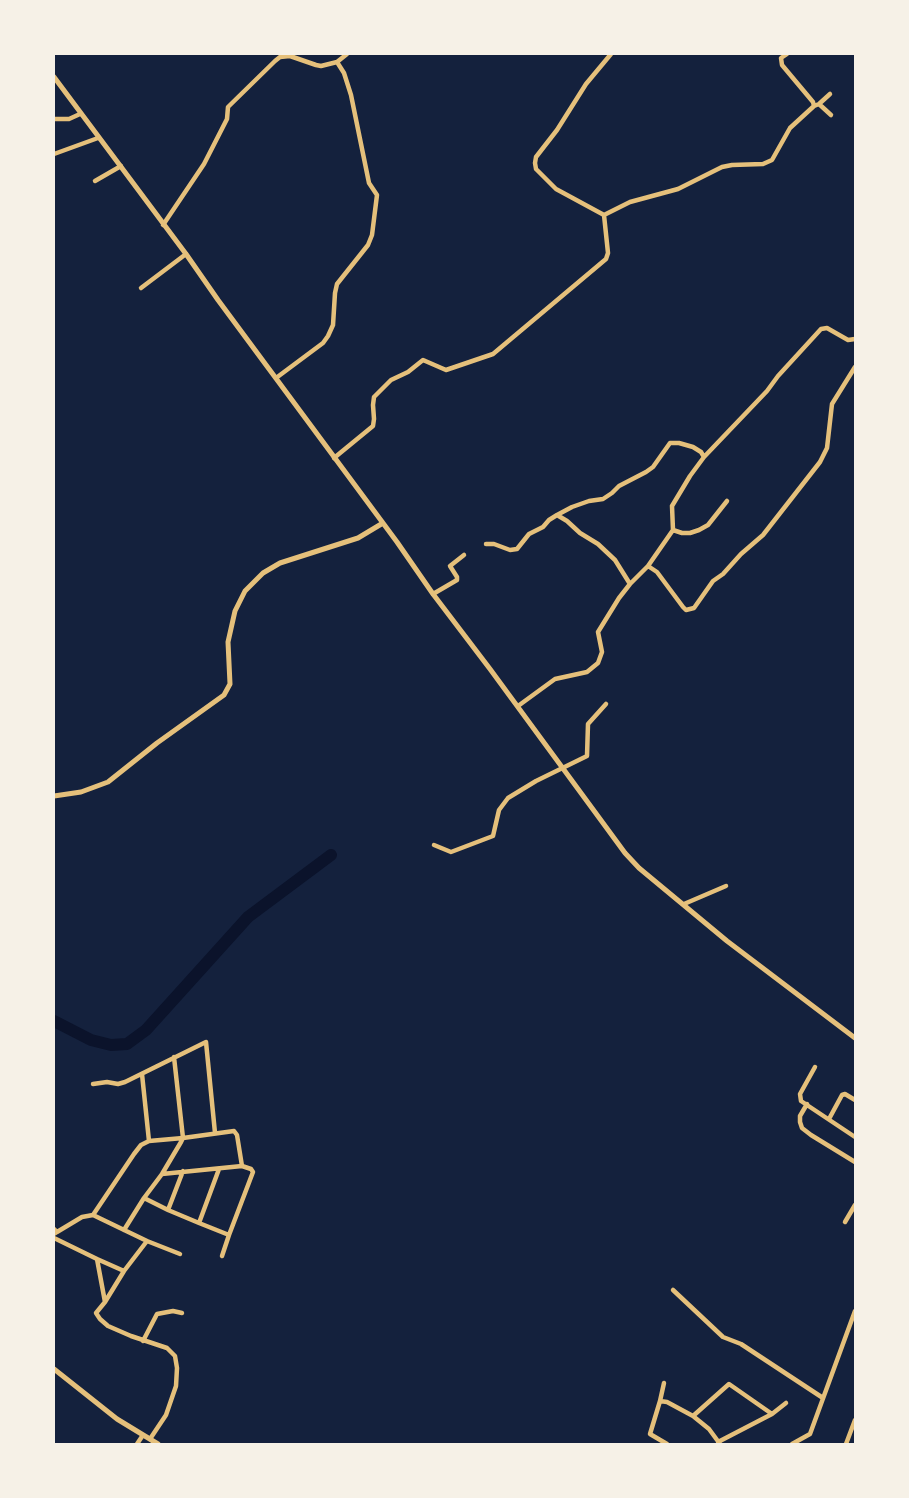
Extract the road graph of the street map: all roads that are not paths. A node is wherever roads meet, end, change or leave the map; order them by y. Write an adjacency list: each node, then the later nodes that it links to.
1 (347, 54): 4 (street)
2 (611, 54): 15 (street)
3 (787, 54): 7 (street)
4 (337, 62): 16 (street); 21 (street)
5 (54, 77): 8 (street)
6 (830, 94): 7 (street)
7 (817, 105): 9 (street); 15 (street)
8 (80, 114): 10 (street); 11 (street)
9 (831, 116)
10 (54, 119)
11 (98, 138): 12 (street); 13 (street)
12 (54, 154)
13 (121, 166): 14 (street); 16 (street)
14 (95, 181)
15 (604, 215): 23 (street)
16 (163, 225): 17 (street)
17 (186, 254): 18 (street); 21 (street)
18 (141, 288)
19 (855, 341): 22 (street)
20 (855, 366): 30 (street)
21 (276, 378): 23 (street)
22 (704, 457): 25 (street); 27 (street)
23 (334, 458): 26 (street)
24 (727, 501): 27 (street)
25 (558, 515): 28 (street); 31 (street)
26 (383, 523): 32 (street); 36 (street)
27 (673, 530): 30 (street)
28 (486, 544)
29 (464, 555): 32 (street)
30 (648, 566): 31 (street)
31 (630, 584): 34 (street)
32 (433, 594): 34 (street)
33 (606, 704): 35 (street)
34 (518, 706): 35 (street)
35 (563, 768): 37 (street); 39 (street)
36 (54, 796)
37 (434, 845)
38 (726, 886): 39 (street)
39 (684, 904): 40 (street)
40 (855, 1038)
41 (174, 1057): 43 (street); 48 (street); 50 (street)
42 (815, 1067): 46 (street)
43 (142, 1074): 44 (street); 51 (street)
44 (93, 1084)
45 (855, 1100): 47 (street)
46 (805, 1107): 47 (street); 52 (street)
47 (829, 1119): 49 (street)
48 (215, 1133): 50 (street); 53 (street)
49 (855, 1137)
50 (182, 1138): 51 (street); 56 (street)
51 (149, 1141): 60 (street)
52 (855, 1162)
53 (242, 1166): 54 (street); 65 (street)
54 (219, 1169): 55 (street); 62 (street)
55 (183, 1171): 56 (street); 59 (street)
56 (162, 1174): 57 (street)
57 (144, 1198): 59 (street); 63 (street)
58 (855, 1205): 61 (street)
59 (168, 1210): 62 (street)
60 (93, 1214): 63 (street); 64 (street)
61 (845, 1222)
62 (199, 1223): 65 (street)
63 (124, 1230): 66 (street)
64 (54, 1233): 69 (street)
65 (229, 1236): 68 (street)
66 (147, 1241): 67 (street); 70 (street)
67 (180, 1254)
68 (222, 1256)
69 (97, 1259): 70 (street); 72 (street)
70 (124, 1271): 72 (street)
71 (673, 1290): 79 (street)
72 (105, 1302): 76 (street)
73 (855, 1311): 75 (street)
74 (182, 1313): 76 (street)
75 (853, 1323): 79 (street)
76 (143, 1341): 86 (street)
77 (54, 1368): 85 (street)
78 (664, 1383): 80 (street)
79 (823, 1398): 91 (street)
80 (660, 1401): 83 (street); 90 (street)
81 (786, 1403): 82 (street)
82 (772, 1414): 83 (street); 87 (street)
83 (693, 1416): 87 (street)
84 (855, 1420): 92 (street)
85 (143, 1435): 86 (street); 88 (street)
86 (150, 1439): 89 (street)
87 (719, 1443)
88 (137, 1444)
89 (158, 1444)
90 (667, 1444)
91 (792, 1444)
92 (846, 1444)

